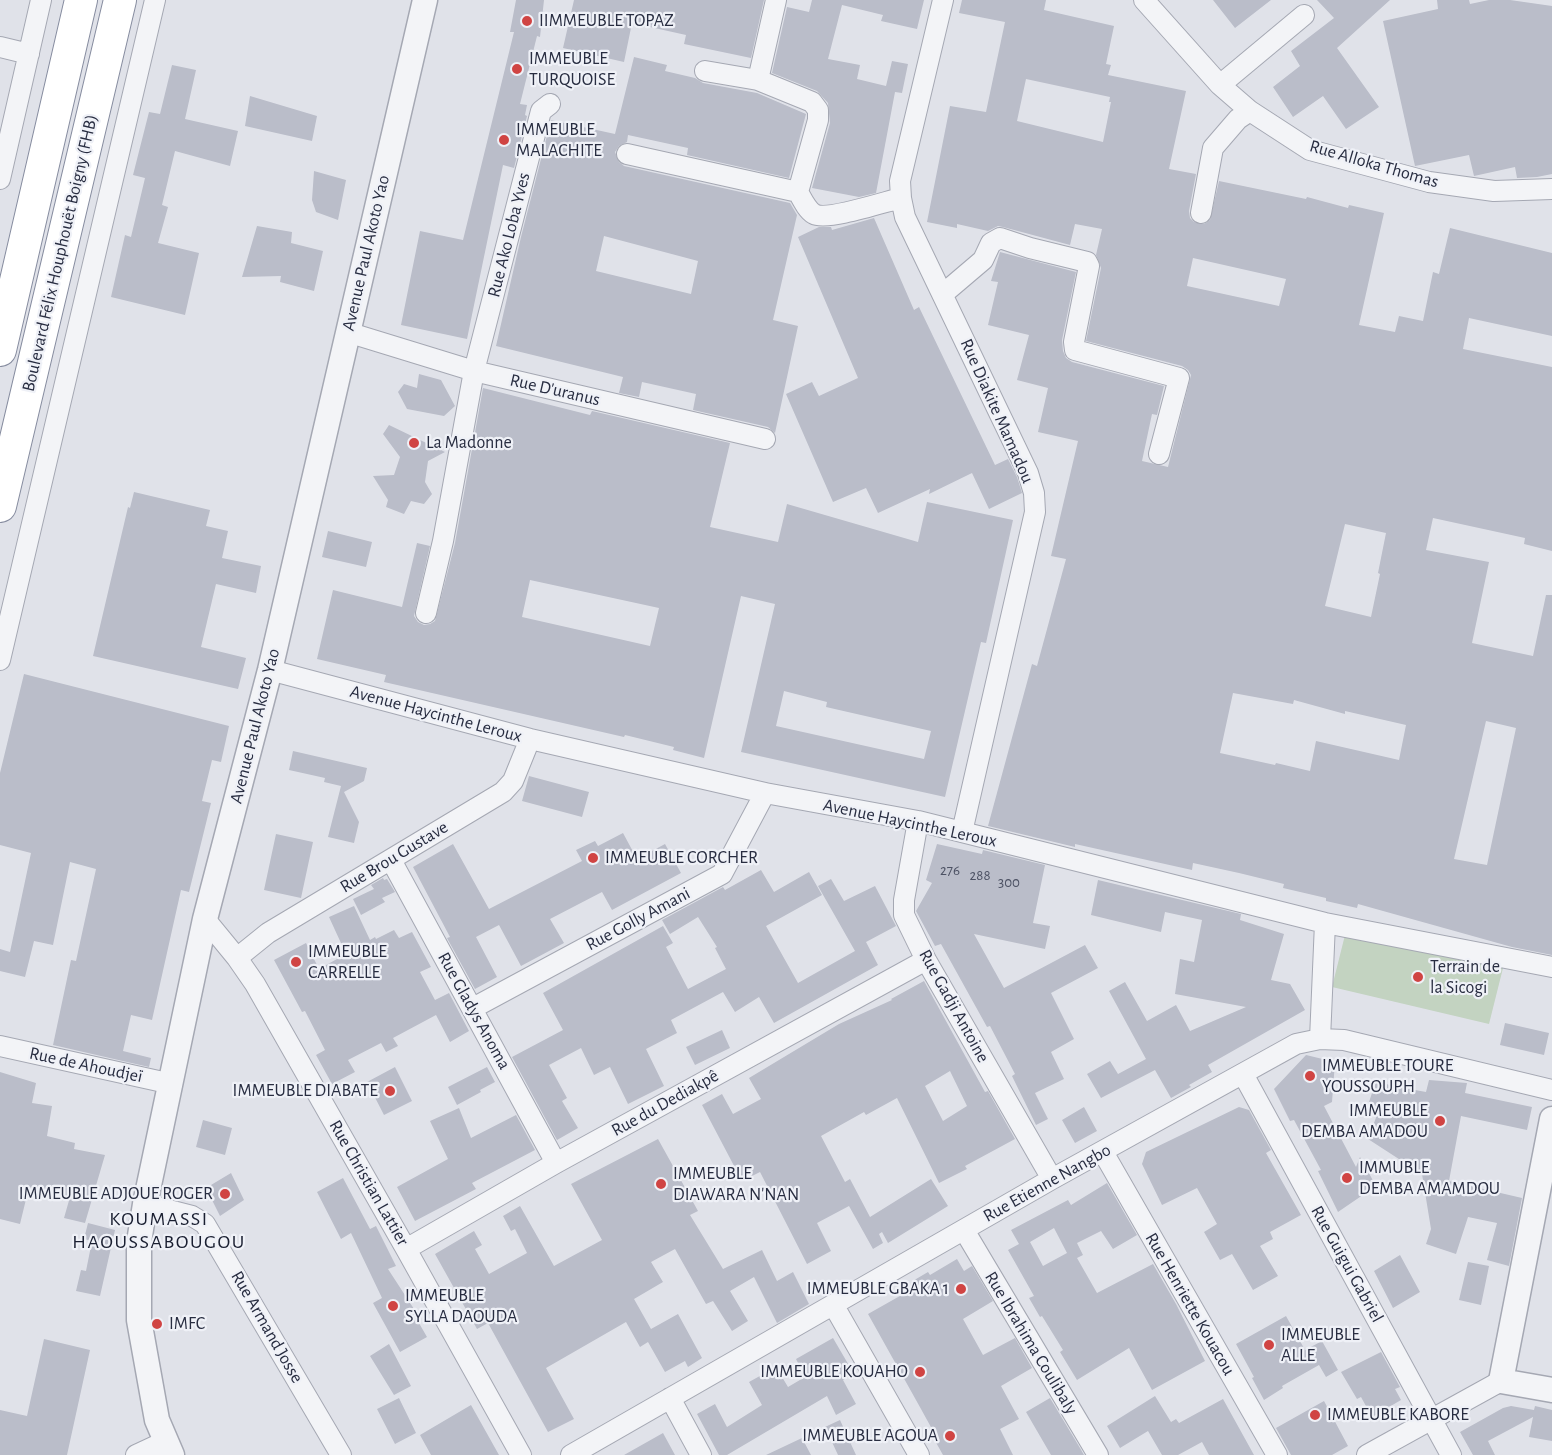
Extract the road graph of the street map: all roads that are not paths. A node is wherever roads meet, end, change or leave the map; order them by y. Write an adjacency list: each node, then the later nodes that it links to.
1 (40, 0): 11 (street)
2 (81, 0): 25 (highway, Boulevard Félix Houphouët Boigny (FHB))
3 (120, 0): 29 (highway, Boulevard Félix Houphouët Boigny (FHB))
4 (155, 0): 31 (street)
5 (425, 0): 24 (street, Avenue Paul Akoto Yao)
6 (776, 0): 13 (street)
7 (943, 0): 21 (street, Rue Diakite Mamadou)
8 (1144, 0): 14 (street, Rue Alloka Thomas)
9 (1304, 15): 14 (street)
10 (0, 47): 11 (street)
11 (28, 54): 18 (street)
12 (705, 71): 13 (street)
13 (758, 80): 20 (street)
14 (1220, 85): 16 (street, Rue Alloka Thomas)
15 (550, 104): 26 (street, Rue Ako Loba Yves)
16 (1250, 111): 19 (street, Rue Alloka Thomas); 22 (street)
17 (627, 154): 20 (street)
18 (0, 179)
19 (1552, 189)
20 (798, 192): 21 (street)
21 (900, 198): 23 (street, Rue Diakite Mamadou)
22 (1201, 213)
23 (943, 294): 28 (street); 36 (street, Rue Diakite Mamadou)
24 (347, 332): 26 (street, Rue D'uranus); 32 (street, Avenue Paul Akoto Yao)
25 (0, 350)
26 (474, 371): 27 (street, Rue D'uranus); 30 (street, Rue Ako Loba Yves)
27 (765, 439)
28 (1159, 454)
29 (0, 506)
30 (426, 613)
31 (0, 660)
32 (270, 670): 33 (street, Avenue Haycinthe Leroux); 38 (street, Avenue Paul Akoto Yao)
33 (530, 739): 34 (street, Avenue Haycinthe Leroux); 37 (street, Rue Brou Gustave)
34 (765, 794): 35 (street, Avenue Haycinthe Leroux); 43 (street, Rue Golly Amani)
35 (918, 821): 36 (street, Avenue Haycinthe Leroux); 41 (street, Rue Gadji Antoine)
36 (962, 832): 39 (street, Avenue Haycinthe Leroux)
37 (391, 860): 40 (street, Rue Brou Gustave); 43 (street, Rue Gladys Anoma)
38 (205, 920): 40 (street, Rue Christian Lattier); 47 (street, Avenue Paul Akoto Yao)
39 (1325, 923): 42 (street, Avenue Haycinthe Leroux); 44 (street)
40 (237, 958): 55 (street, Rue Christian Lattier)
41 (926, 960): 51 (street, Rue du Dediakpê); 52 (street, Rue Gadji Antoine)
42 (1552, 967)
43 (473, 1008): 51 (street, Rue Gladys Anoma)
44 (1320, 1040): 46 (street, Rue Etienne Nangbo); 48 (street, Rue Etienne Nangbo)
45 (0, 1046): 47 (street, Rue de Ahoudjeï)
46 (1243, 1074): 50 (street, Rue Etienne Nangbo); 60 (street, Rue Guigui Gabriel)
47 (172, 1084): 53 (street, Avenue Paul Akoto Yao)
48 (1552, 1090)
49 (1552, 1119): 57 (street)
50 (1103, 1152): 52 (street, Rue Etienne Nangbo); 69 (street, Rue Henriette Kouacou)
51 (556, 1163): 55 (street, Rue du Dediakpê)
52 (1052, 1179): 54 (street, Rue Etienne Nangbo)
53 (145, 1204): 61 (street, Avenue Paul Akoto Yao); 63 (street, Rue Armand Josse)
54 (964, 1230): 56 (street, Rue Etienne Nangbo); 68 (street, Rue Ibrahima Coulibaly)
55 (406, 1249): 64 (street, Rue Christian Lattier)
56 (834, 1306): 59 (street, Rue Etienne Nangbo); 67 (street)
57 (1501, 1381): 58 (street); 60 (street)
58 (1552, 1390)
59 (670, 1398): 65 (street, Rue Etienne Nangbo); 66 (street)
60 (1431, 1419): 70 (street); 71 (street, Rue Guigui Gabriel)
61 (169, 1448): 62 (street)
62 (136, 1455)
63 (341, 1455)
64 (521, 1455)
65 (571, 1455)
66 (701, 1455)
67 (919, 1455)
68 (1098, 1455)
69 (1277, 1455)
70 (1367, 1455)
71 (1451, 1455)

